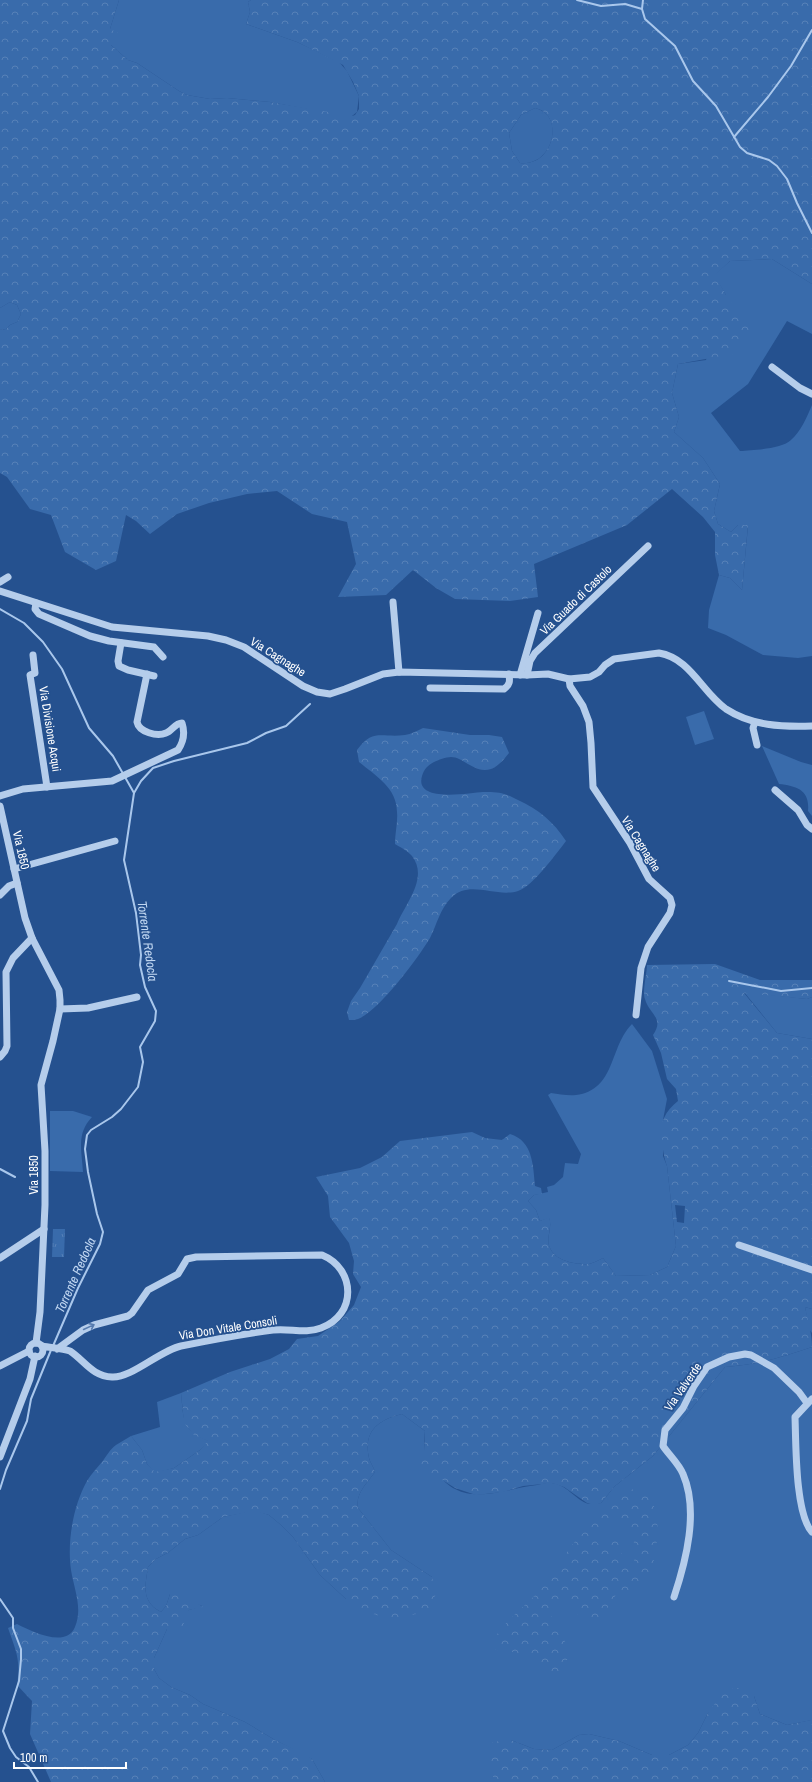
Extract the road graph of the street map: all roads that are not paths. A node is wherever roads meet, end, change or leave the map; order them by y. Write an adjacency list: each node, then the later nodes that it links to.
1 (772, 367): 2 (street)
2 (812, 394)
3 (648, 546): 15 (street, Via Guado di Castolo)
4 (8, 577): 5 (street)
5 (0, 582)
6 (0, 591): 8 (street, Via Cagnaghe)
7 (393, 602): 13 (street)
8 (36, 603): 10 (street); 13 (street, Via Cagnaghe)
9 (538, 612): 15 (street)
10 (121, 642): 12 (street); 21 (street, Via Divisione Acqui)
11 (33, 655): 21 (street, Via Divisione Acqui)
12 (163, 657)
13 (399, 672): 14 (street, Via Cagnaghe)
14 (509, 674): 15 (street, Via Cagnaghe); 17 (street)
15 (523, 675): 16 (street, Via Cagnaghe)
16 (569, 679): 18 (street, Via Cagnaghe); 33 (street, Via Cagnaghe)
17 (430, 688)
18 (755, 722): 19 (street, Via Cagnaghe); 20 (street)
19 (812, 726)
20 (757, 745)
21 (47, 787): 23 (street, Via Divisione Acqui)
22 (775, 790): 25 (street)
23 (0, 796)
24 (0, 806): 27 (street, Via 1850)
25 (812, 829)
26 (115, 840): 27 (street)
27 (14, 870): 28 (street, Via 1850)
28 (17, 883): 29 (street); 30 (street, Via 1850)
29 (0, 895)
30 (32, 938): 32 (street, Via 1850); 34 (street)
31 (137, 997): 32 (street)
32 (60, 1009): 35 (street, Via 1850)
33 (636, 1014)
34 (0, 1057)
35 (44, 1229): 37 (street); 39 (street, Via 1850)
36 (739, 1245): 38 (street)
37 (0, 1258)
38 (812, 1270)
39 (42, 1345): 40 (street, Via Don Vitale Consoli); 41 (street); 42 (street, Via 1850)
40 (57, 1349): 40 (street, Via Don Vitale Consoli, one-way to 40)
41 (29, 1351): 42 (street); 43 (street)
42 (35, 1356): 47 (street, Via 1850)
43 (0, 1366)
44 (810, 1401): 46 (street, Via Valverde); 48 (street)
45 (658, 1425): 46 (street)
46 (665, 1430): 49 (street, Via Valverde)
47 (0, 1457)
48 (812, 1532)
49 (674, 1598)

